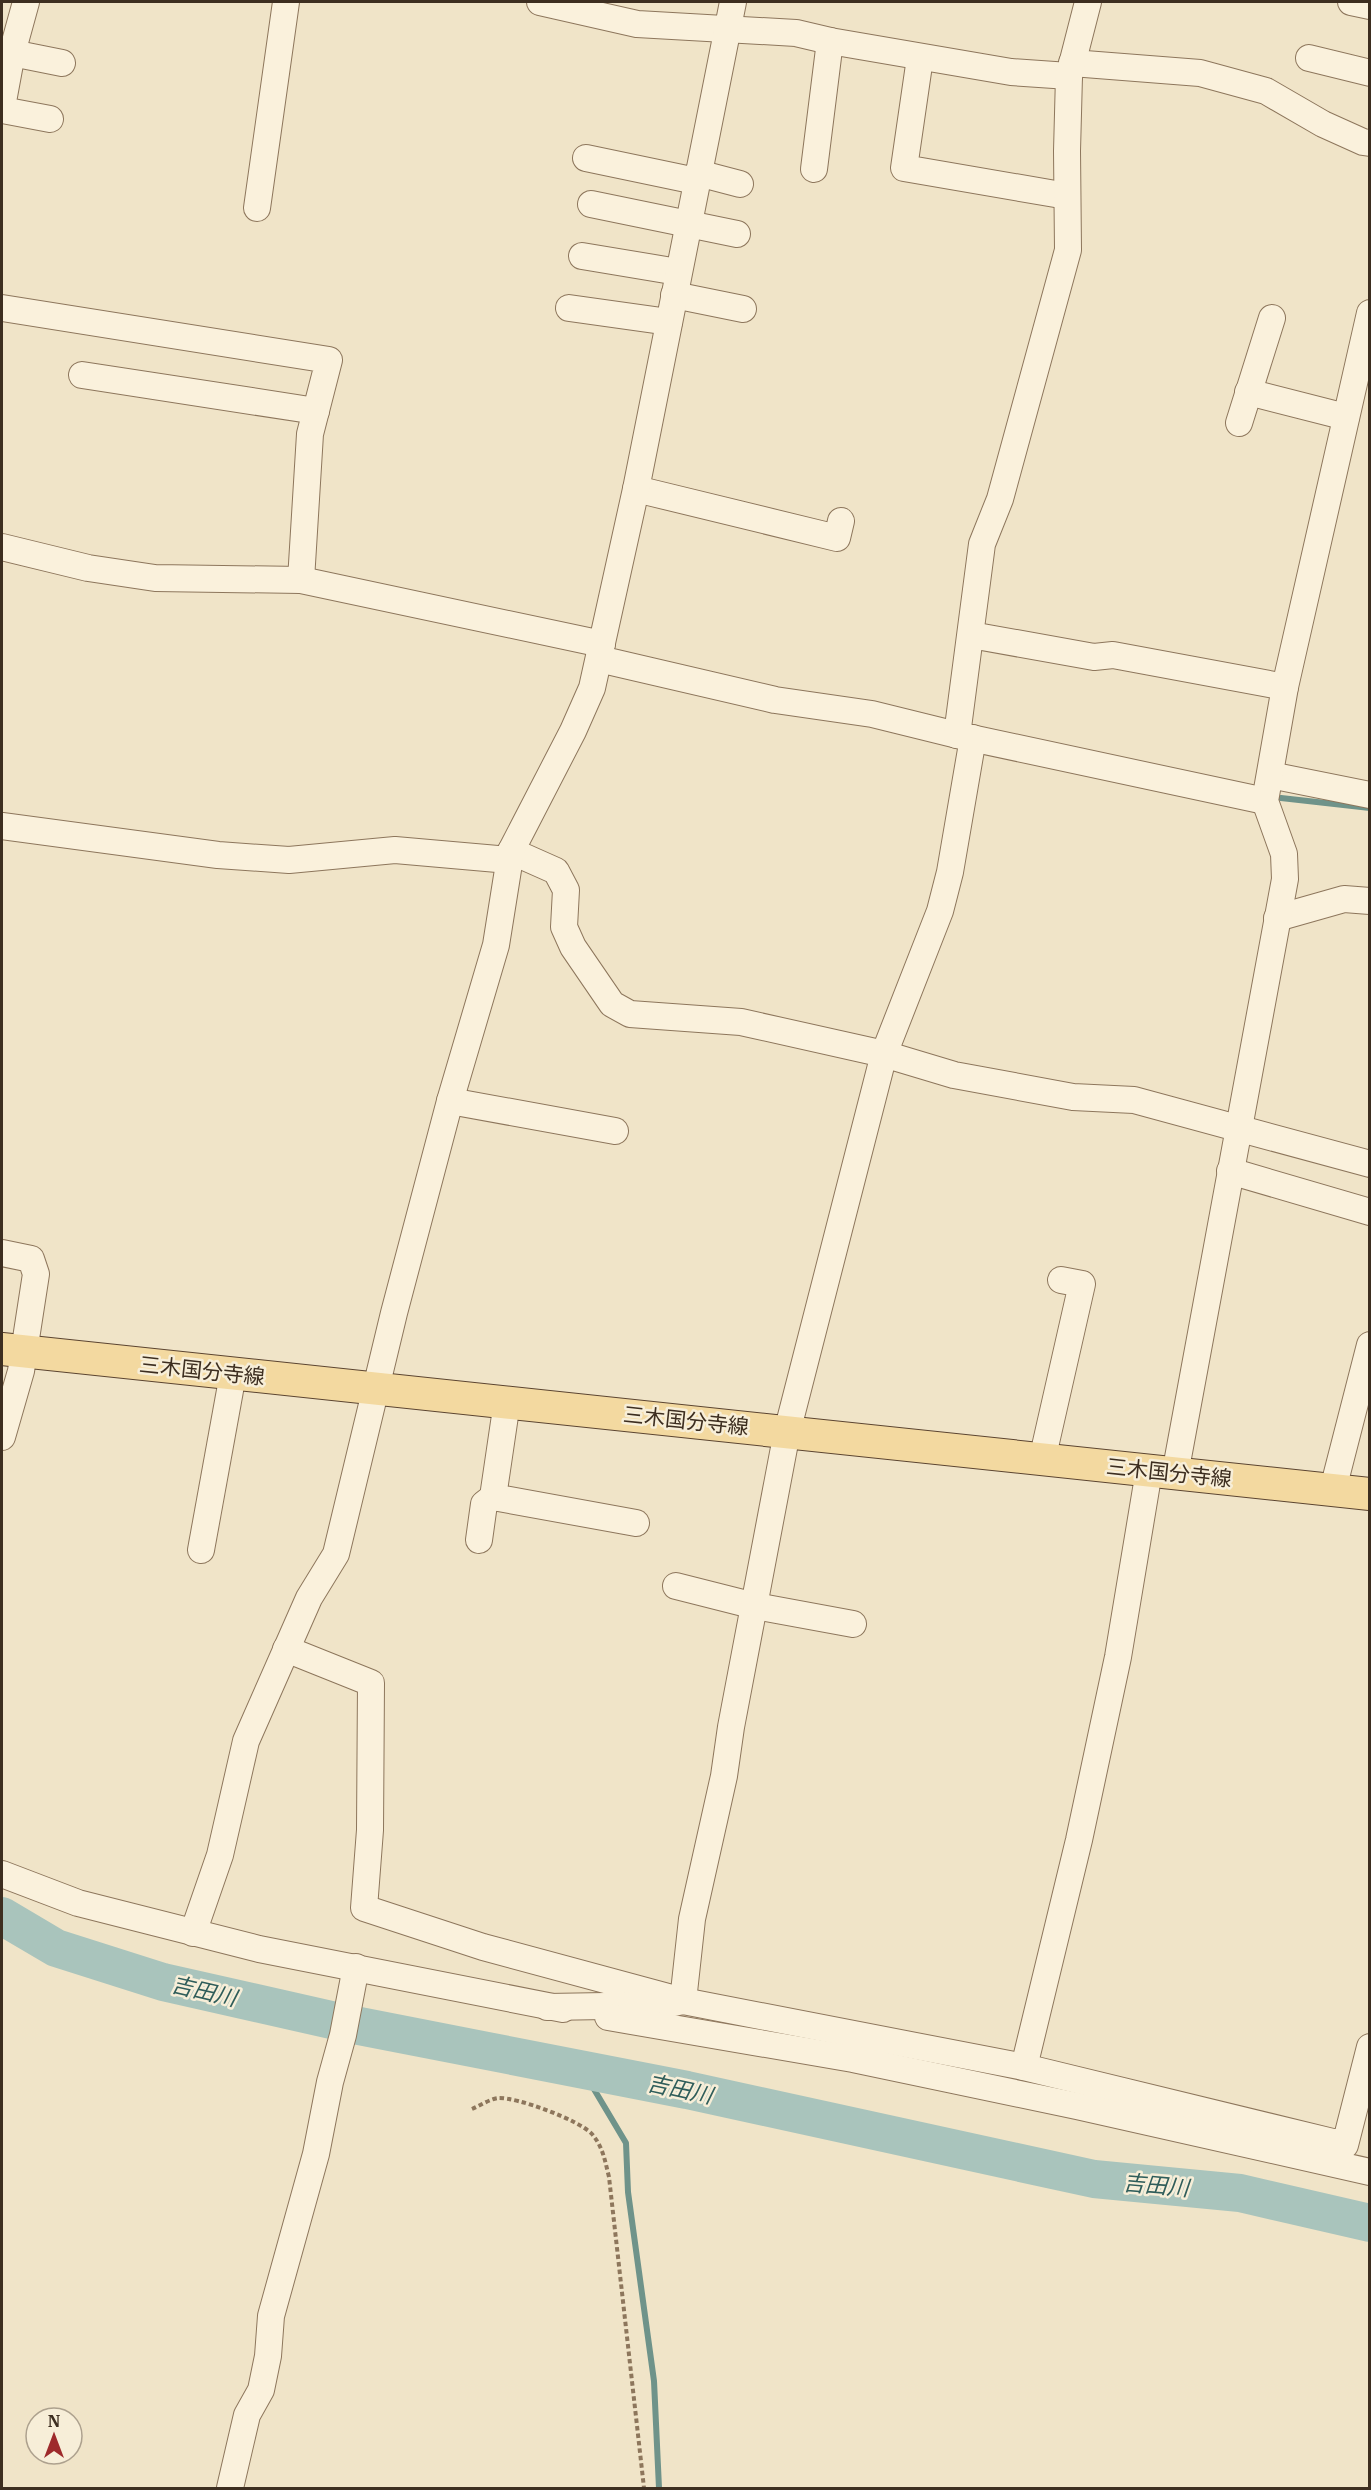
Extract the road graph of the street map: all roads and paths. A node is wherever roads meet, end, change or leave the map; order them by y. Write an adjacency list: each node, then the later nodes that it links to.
1 (26, 2): 10 (street)
2 (286, 2): 25 (street)
3 (549, 2): 8 (street)
4 (733, 2): 8 (street)
5 (1088, 2): 14 (street)
6 (1351, 2): 7 (street)
7 (1370, 6)
8 (727, 29): 9 (street); 21 (street)
9 (830, 41): 11 (street); 20 (street)
10 (12, 53): 13 (street); 16 (street)
11 (920, 58): 14 (street); 23 (street)
12 (1310, 58): 15 (street)
13 (63, 63)
14 (1070, 70): 18 (street); 23 (street)
15 (1370, 73)
16 (2, 109): 17 (street)
17 (50, 119)
18 (1370, 143)
19 (586, 158): 21 (street)
20 (814, 169)
21 (697, 177): 22 (street); 26 (street)
22 (740, 184)
23 (1067, 196): 46 (street)
24 (591, 204): 26 (street)
25 (257, 208)
26 (687, 224): 27 (street); 29 (street)
27 (737, 234)
28 (582, 256): 29 (street)
29 (676, 283): 32 (street); 35 (street)
30 (2, 308): 39 (street)
31 (569, 308): 35 (street)
32 (743, 309)
33 (1370, 313): 37 (street)
34 (1272, 318): 38 (street)
35 (669, 322): 42 (street)
36 (82, 375): 39 (street)
37 (1363, 375): 40 (street)
38 (1248, 392): 40 (street); 41 (street)
39 (316, 411): 45 (street)
40 (1346, 417): 48 (street)
41 (1239, 423)
42 (636, 489): 43 (street); 47 (street)
43 (841, 521)
44 (2, 547): 45 (street)
45 (302, 580): 47 (street)
46 (971, 635): 48 (street); 49 (street)
47 (601, 652): 49 (street); 54 (street)
48 (1286, 687): 50 (street)
49 (962, 731): 52 (street); 57 (street)
50 (1270, 775): 51 (street); 52 (street)
51 (1370, 795)
52 (1265, 801): 56 (street)
53 (2, 826): 54 (street)
54 (510, 855): 57 (street); 58 (street)
55 (1370, 901): 56 (street)
56 (1277, 918): 59 (street)
57 (884, 1054): 59 (street); 71 (street)
58 (450, 1101): 60 (street); 69 (street)
59 (1238, 1130): 61 (street); 62 (street)
60 (615, 1131)
61 (1370, 1164)
62 (1230, 1170): 63 (street); 74 (street)
63 (1370, 1212)
64 (2, 1254): 67 (street)
65 (1061, 1280): 73 (street)
66 (1370, 1346): 75 (street)
67 (13, 1350): 68 (main road, 三木国分寺線); 72 (street)
68 (234, 1374): 69 (main road, 三木国分寺線); 80 (street)
69 (376, 1390): 70 (main road, 三木国分寺線); 84 (street)
70 (507, 1402): 71 (main road, 三木国分寺線); 77 (street)
71 (787, 1432): 73 (main road, 三木国分寺線); 82 (street)
72 (2, 1437)
73 (1042, 1460): 74 (main road, 三木国分寺線)
74 (1162, 1472): 75 (main road, 三木国分寺線); 91 (street)
75 (1333, 1489): 76 (main road, 三木国分寺線)
76 (1370, 1494)
77 (493, 1497): 78 (street); 79 (street)
78 (636, 1523)
79 (479, 1540)
80 (201, 1550)
81 (676, 1586): 82 (street)
82 (754, 1606): 83 (street); 88 (street)
83 (853, 1624)
84 (286, 1649): 86 (street); 88 (street)
85 (2, 1874): 86 (street)
86 (193, 1933): 87 (street)
87 (354, 1976): 89 (street); 94 (street)
88 (682, 2001): 89 (street); 91 (street)
89 (547, 2007): 93 (street)
90 (1370, 2048): 91 (street)
91 (1024, 2067)
92 (472, 2109): 95 (path)
93 (1370, 2172)
94 (230, 2488)
95 (644, 2488)

